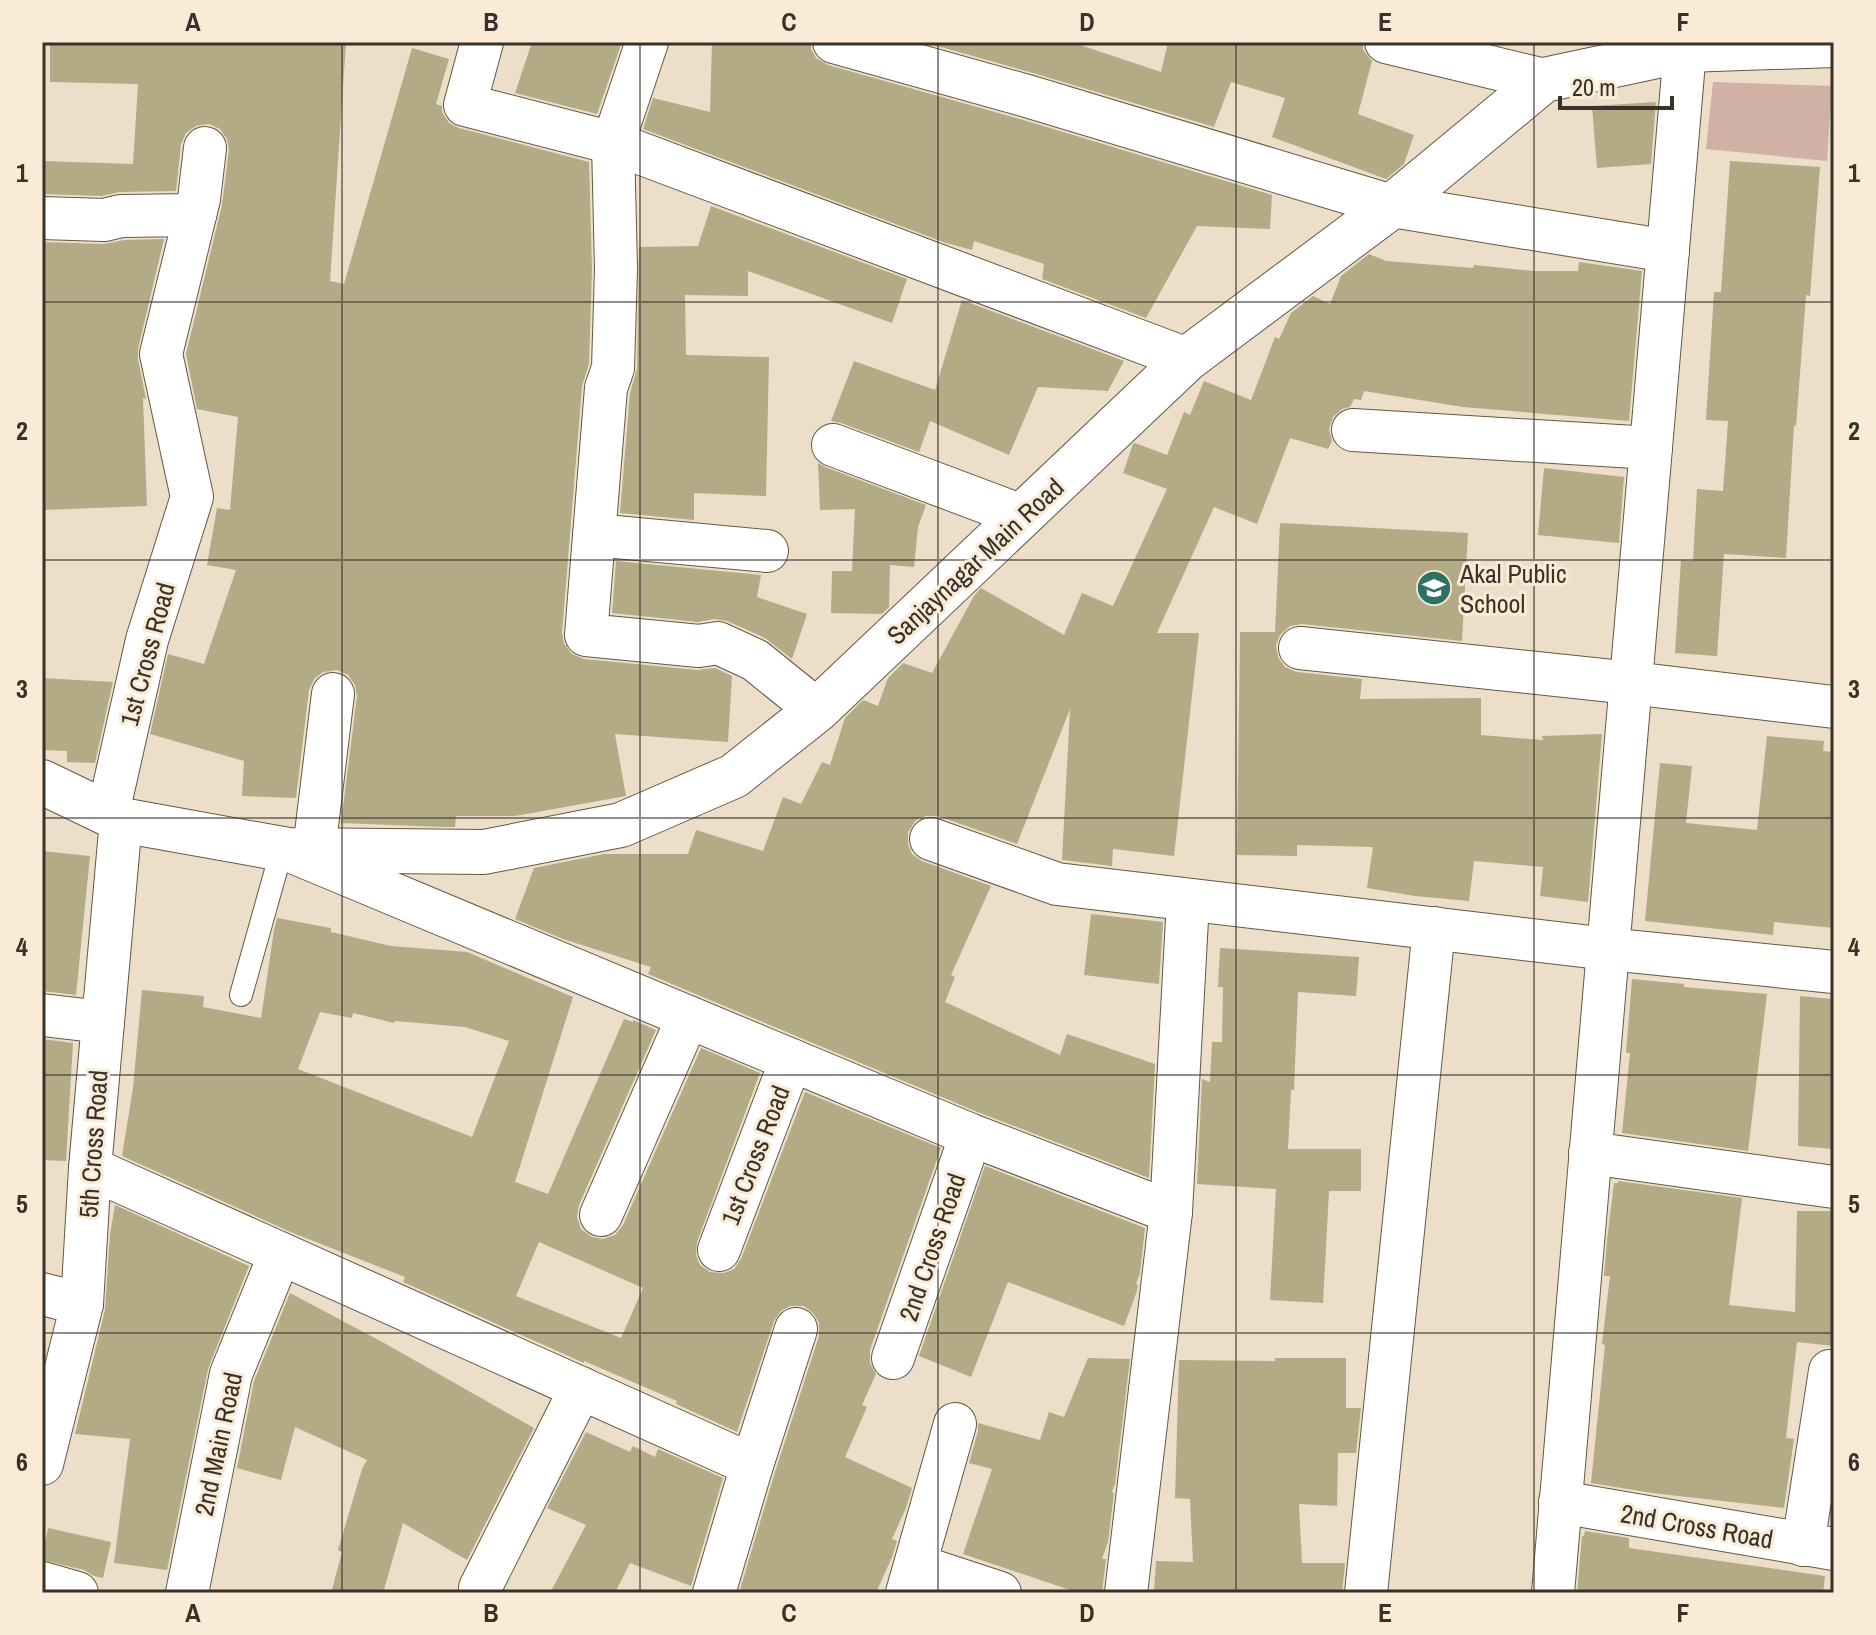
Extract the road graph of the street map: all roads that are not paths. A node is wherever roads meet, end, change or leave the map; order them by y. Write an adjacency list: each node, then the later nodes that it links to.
1 (482, 42): 9 (street)
2 (647, 42): 9 (street)
3 (834, 42): 11 (street)
4 (1386, 42): 8 (street)
5 (1775, 44): 6 (street, Sanjaynagar Main Road); 7 (street, Sanjaynagar Main Road)
6 (1834, 45)
7 (1685, 50): 8 (street, Sanjaynagar Main Road); 14 (street)
8 (1544, 80): 11 (street, Sanjaynagar Main Road)
9 (613, 143): 15 (street); 20 (street)
10 (205, 148): 12 (street)
11 (1392, 206): 14 (street); 15 (street, Sanjaynagar Main Road)
12 (195, 215): 13 (street); 28 (street, 1st Cross Road)
13 (42, 218)
14 (1668, 251): 18 (street)
15 (1187, 359): 19 (street, Sanjaynagar Main Road)
16 (1353, 430): 18 (street)
17 (833, 445): 19 (street)
18 (1651, 448): 23 (street)
19 (1022, 516): 26 (street, Sanjaynagar Main Road)
20 (594, 535): 21 (street); 26 (street)
21 (767, 551)
22 (1300, 648): 23 (street)
23 (1631, 683): 25 (street); 33 (street)
24 (333, 694): 30 (street)
25 (1834, 707)
26 (817, 710): 30 (street, Sanjaynagar Main Road)
27 (42, 782): 28 (street, Sanjaynagar Main Road)
28 (115, 817): 30 (street, Sanjaynagar Main Road); 38 (street, 5th Cross Road)
29 (931, 839): 31 (street)
30 (295, 850): 35 (lane); 37 (street)
31 (1188, 901): 32 (street); 44 (street)
32 (1434, 928): 33 (street); 67 (street)
33 (1608, 949): 34 (street); 41 (street)
34 (1834, 972)
35 (241, 995)
36 (42, 1015): 38 (street)
37 (688, 1017): 39 (street); 45 (street)
38 (103, 1022): 42 (street, 5th Cross Road)
39 (791, 1060): 40 (street); 46 (street, 1st Cross Road)
40 (971, 1135): 44 (street); 51 (street, 2nd Cross Road)
41 (1590, 1153): 43 (street); 57 (street)
42 (90, 1168): 47 (street); 49 (street, 5th Cross Road)
43 (1834, 1187)
44 (1171, 1212): 66 (street)
45 (601, 1215)
46 (719, 1250)
47 (280, 1254): 53 (street); 63 (street, 2nd Main Road)
48 (42, 1294): 49 (street)
49 (82, 1304): 55 (street, 5th Cross Road)
50 (796, 1329): 56 (street)
51 (893, 1358)
52 (1834, 1371): 58 (street)
53 (581, 1388): 56 (street); 61 (street)
54 (955, 1424): 59 (street)
55 (42, 1464)
56 (752, 1465): 64 (street)
57 (1560, 1502): 58 (street, 2nd Cross Road); 68 (street)
58 (1819, 1547)
59 (911, 1579): 65 (street)
60 (42, 1583): 62 (street)
61 (480, 1588)
62 (77, 1593)
63 (187, 1593)
64 (714, 1593)
65 (1000, 1593)
66 (1126, 1593)
67 (1366, 1593)
68 (1553, 1593)

